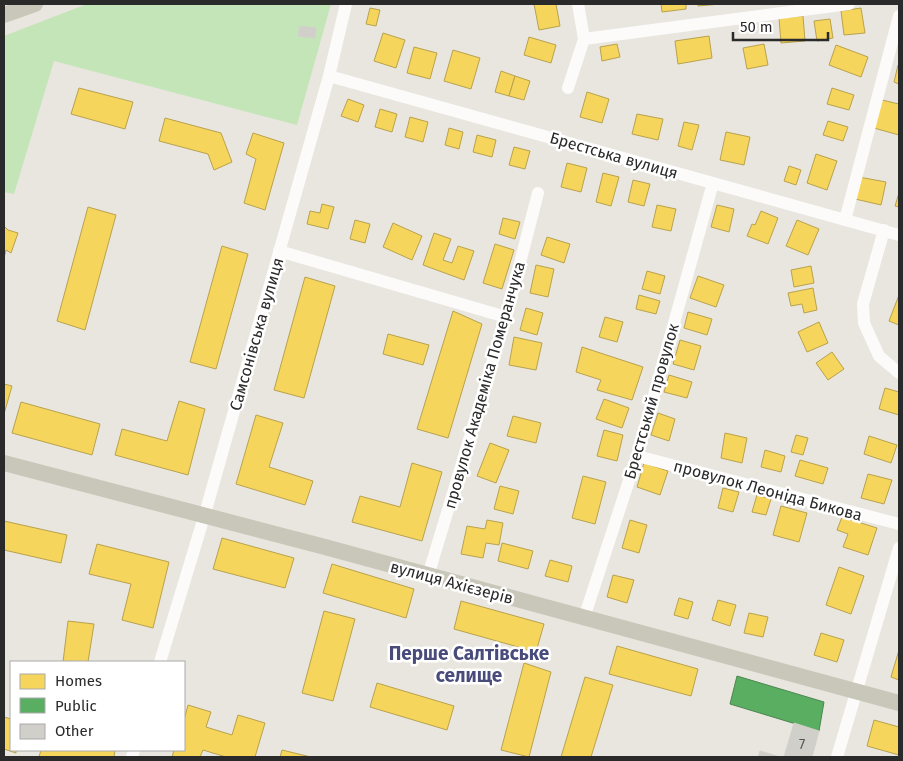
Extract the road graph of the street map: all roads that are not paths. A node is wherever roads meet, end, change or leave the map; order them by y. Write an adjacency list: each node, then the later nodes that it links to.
1 (35, 4): 5 (main road)
2 (346, 4): 8 (street, Самсонівська вулиця)
3 (578, 4): 7 (street)
4 (849, 4): 7 (street)
5 (4, 15)
6 (899, 16): 12 (street)
7 (584, 39): 9 (street)
8 (329, 76): 10 (street, Брестська вулиця); 15 (street, Самсонівська вулиця)
9 (568, 88)
10 (713, 183): 12 (street, Брестська вулиця); 18 (street, Брестський провулок)
11 (538, 193): 16 (street, провулок Академіка Померанчука)
12 (845, 220): 13 (street, Брестська вулиця)
13 (884, 230): 14 (street, Брестська вулиця); 17 (street)
14 (899, 235)
15 (279, 251): 16 (street); 20 (street, Самсонівська вулиця)
16 (506, 317): 23 (street, провулок Академіка Померанчука)
17 (899, 373)
18 (637, 456): 21 (street, провулок Леоніда Бикова); 24 (street, Брестський провулок)
19 (4, 463): 20 (main road, вулиця Ахієзерів)
20 (204, 516): 23 (main road, вулиця Ахієзерів); 25 (street, Самсонівська вулиця)
21 (899, 524)
22 (899, 548): 26 (street)
23 (428, 576): 24 (main road, вулиця Ахієзерів)
24 (584, 618): 26 (main road, вулиця Ахієзерів)
25 (160, 661)
26 (856, 691): 27 (main road, вулиця Ахієзерів); 28 (street)
27 (899, 703)
28 (837, 757)

